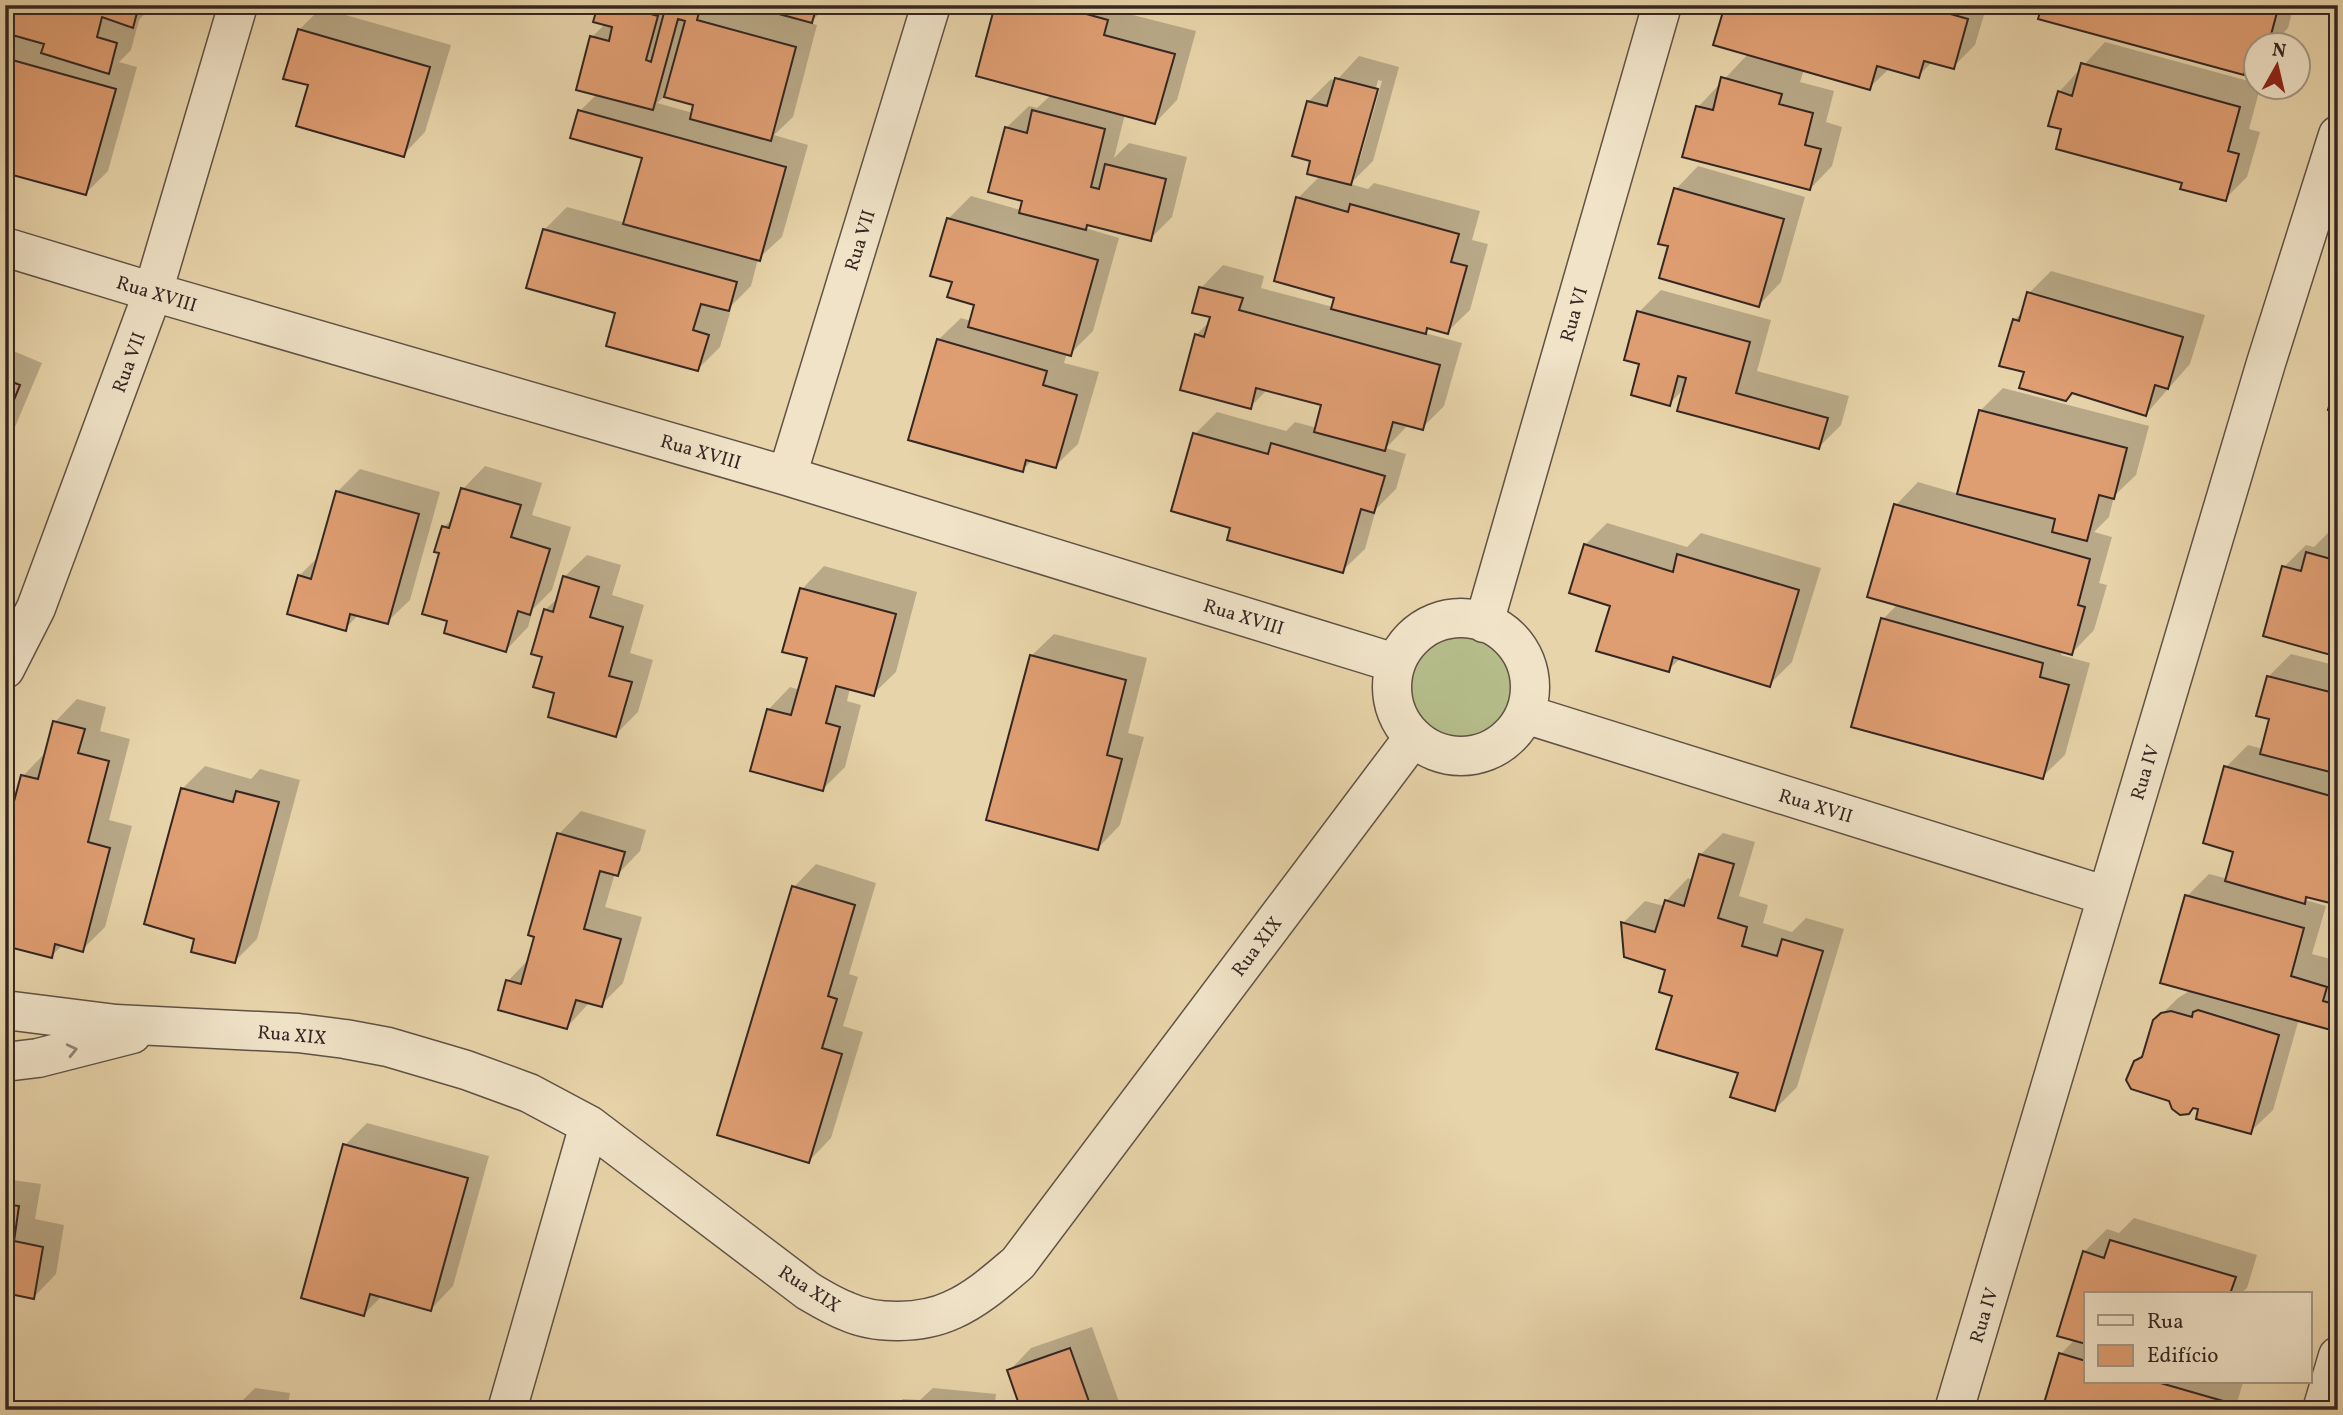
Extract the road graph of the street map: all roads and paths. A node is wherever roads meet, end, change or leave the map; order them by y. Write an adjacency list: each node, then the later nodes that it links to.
1 (238, 5): 6 (street, Rua VII)
2 (931, 5): 7 (street, Rua VII)
3 (1662, 5): 8 (street, Rua VI)
4 (2338, 135): 13 (street, Rua IV)
5 (5, 247): 6 (street, Rua XVIII)
6 (153, 292): 7 (street, Rua XVIII); 10 (street, Rua VII)
7 (787, 476): 9 (street, Rua XVIII)
8 (1484, 623): 9 (street); 11 (street)
9 (1395, 663): 12 (street)
10 (5, 669)
11 (1525, 714): 12 (street); 13 (street, Rua XVII)
12 (1413, 738): 17 (street, Rua XIX)
13 (2107, 896): 20 (street, Rua IV)
14 (5, 1010): 15 (street, Rua XIX)
15 (158, 1027): 16 (street, Rua XIX, one-way to 15); 17 (street, Rua XIX)
16 (5, 1062)
17 (589, 1125): 19 (street)
18 (2338, 1356): 21 (street)
19 (507, 1410)
20 (1955, 1410)
21 (2322, 1410)

